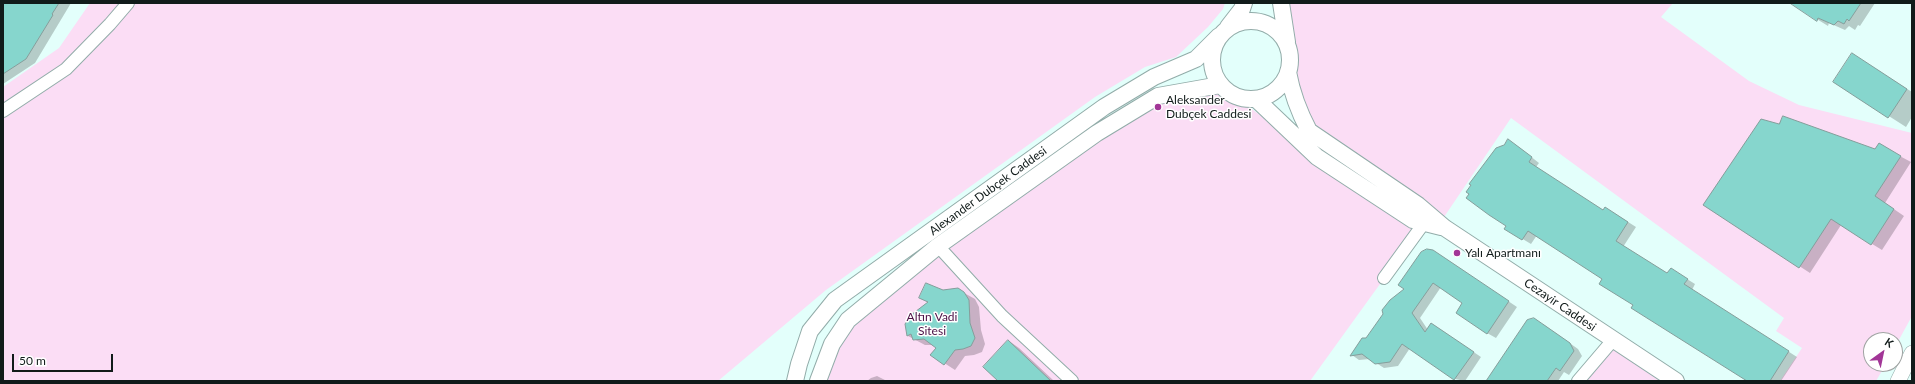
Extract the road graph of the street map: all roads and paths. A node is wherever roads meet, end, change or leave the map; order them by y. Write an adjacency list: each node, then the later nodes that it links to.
1 (128, 3): 9 (street)
2 (1244, 3): 4 (main road)
3 (1281, 3): 5 (main road)
4 (1223, 32): 5 (main road); 7 (main road); 16 (main road, Alexander Dubçek Caddesi)
5 (1287, 45): 6 (main road)
6 (1288, 72): 8 (main road); 11 (main road, Cezayir Caddesi)
7 (1220, 85): 8 (main road); 12 (main road, Alexander Dubçek Caddesi)
8 (1256, 99): 10 (main road, Cezayir Caddesi)
9 (3, 111)
10 (1418, 221): 11 (main road, Cezayir Caddesi); 13 (street)
11 (1445, 228): 14 (main road, Cezayir Caddesi)
12 (938, 246): 17 (main road, Alexander Dubçek Caddesi); 18 (street)
13 (1384, 278)
14 (1613, 340): 19 (street); 20 (main road, Cezayir Caddesi)
15 (1912, 353): 21 (street)
16 (795, 381)
17 (818, 381)
18 (1072, 381)
19 (1578, 381)
20 (1676, 381)
21 (1898, 381)

